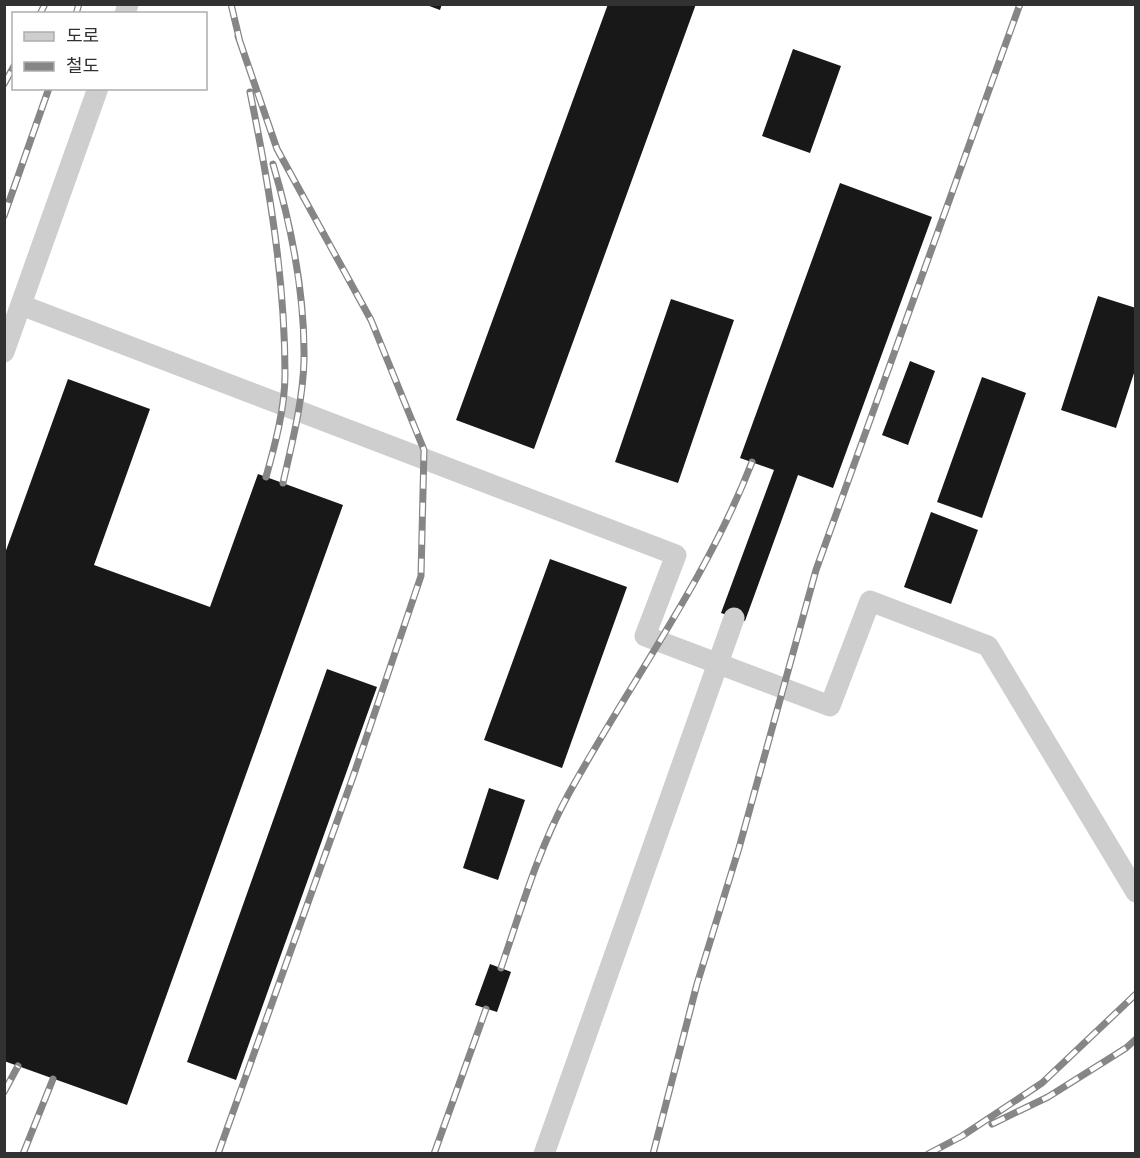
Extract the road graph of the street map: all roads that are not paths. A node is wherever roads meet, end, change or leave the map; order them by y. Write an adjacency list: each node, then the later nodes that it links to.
1 (97, 90): 2 (lane)
2 (21, 305): 3 (lane); 5 (lane)
3 (4, 352)
4 (734, 618): 5 (lane)
5 (717, 664): 6 (lane); 7 (lane)
6 (1136, 892)
7 (544, 1154)

